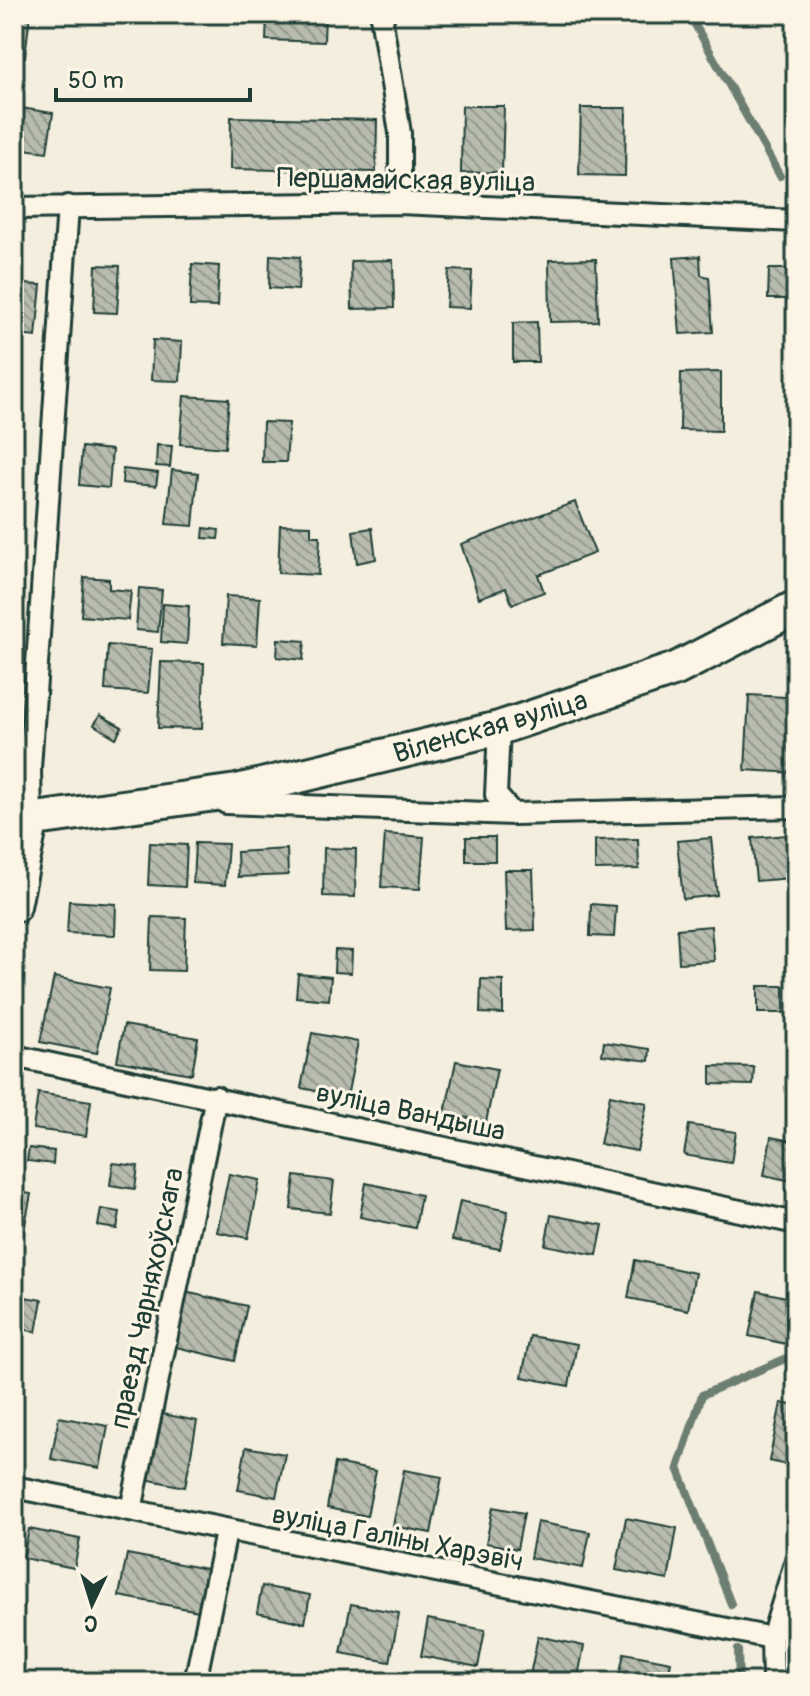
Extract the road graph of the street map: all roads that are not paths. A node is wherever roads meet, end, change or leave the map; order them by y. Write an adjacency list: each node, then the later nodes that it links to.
1 (384, 14): 2 (street)
2 (400, 203): 3 (street, Першамайская вуліца); 5 (street, Першамайская вуліца)
3 (68, 206): 4 (street, Першамайская вуліца); 11 (street)
4 (14, 208)
5 (796, 221)
6 (796, 607): 7 (main road, Віленская вуліца)
7 (499, 728): 8 (main road, Віленская вуліца); 10 (street)
8 (170, 802): 10 (street, Віленская вуліца); 11 (main road, Віленская вуліца)
9 (796, 807): 10 (street, Віленская вуліца)
10 (513, 814)
11 (22, 822): 12 (main road)
12 (14, 906)
13 (14, 1056): 14 (street, вуліца Вандыша)
14 (216, 1097): 15 (street, вуліца Вандыша); 17 (street, праезд Чарняхоўскага)
15 (796, 1223)
16 (14, 1487): 17 (street, вуліца Галіны Харэвіч)
17 (131, 1510): 18 (street, вуліца Галіны Харэвіч)
18 (226, 1532): 20 (street, вуліца Галіны Харэвіч); 21 (street)
19 (796, 1560): 20 (street)
20 (772, 1638): 22 (street)
21 (195, 1682)
22 (773, 1682)

